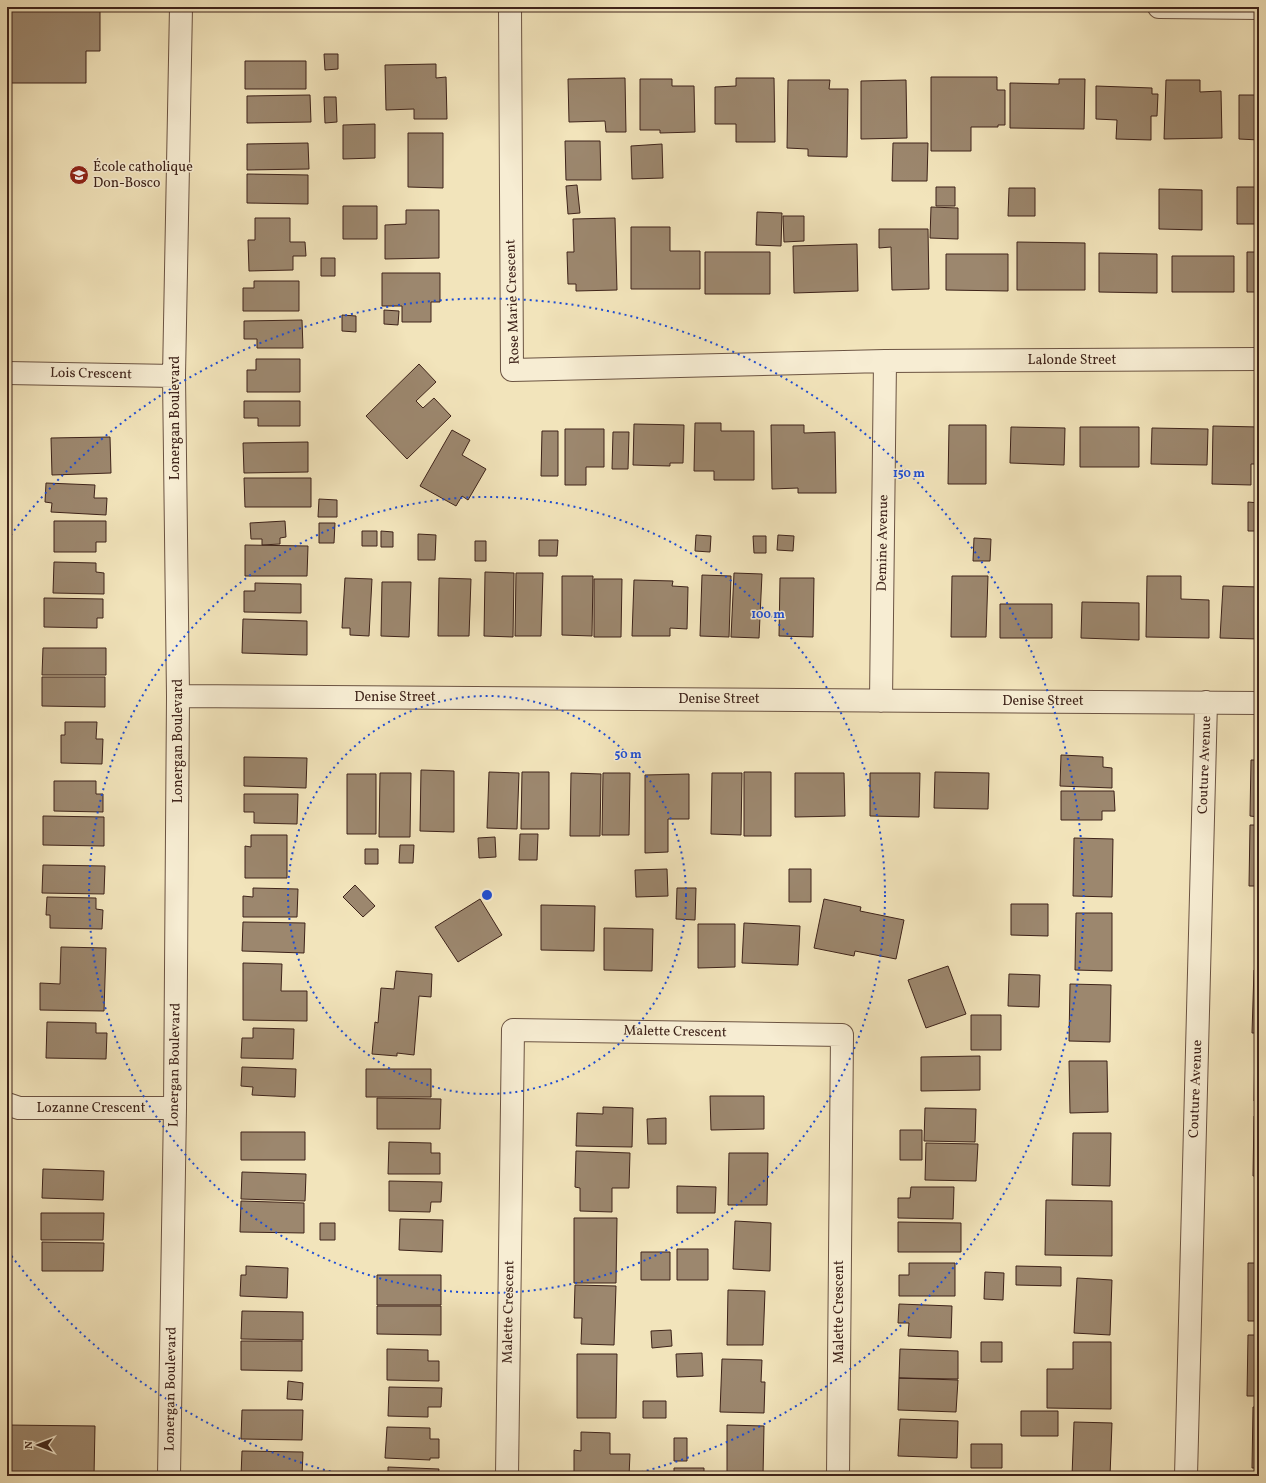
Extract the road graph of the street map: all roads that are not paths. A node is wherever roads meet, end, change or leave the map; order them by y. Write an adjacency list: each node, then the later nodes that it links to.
1 (181, 7): 8 (street, Lonergan Boulevard)
2 (510, 7): 6 (street, Rose Marie Crescent)
3 (1159, 7): 4 (street)
4 (1259, 8)
5 (1259, 358): 6 (street, Lalonde Street)
6 (885, 361): 10 (street, Demine Avenue)
7 (7, 373): 8 (street, Lois Crescent)
8 (174, 376): 9 (street, Lonergan Boulevard)
9 (178, 696): 10 (street, Denise Street); 14 (street, Lonergan Boulevard)
10 (882, 700): 11 (street, Denise Street)
11 (1206, 702): 12 (street, Denise Street); 18 (street, Couture Avenue)
12 (1259, 703)
13 (7, 1104): 14 (street, Lozanne Crescent)
14 (175, 1108): 15 (street, Lonergan Boulevard)
15 (169, 1476)
16 (507, 1476): 17 (street, Malette Crescent)
17 (838, 1476)
18 (1186, 1476)

